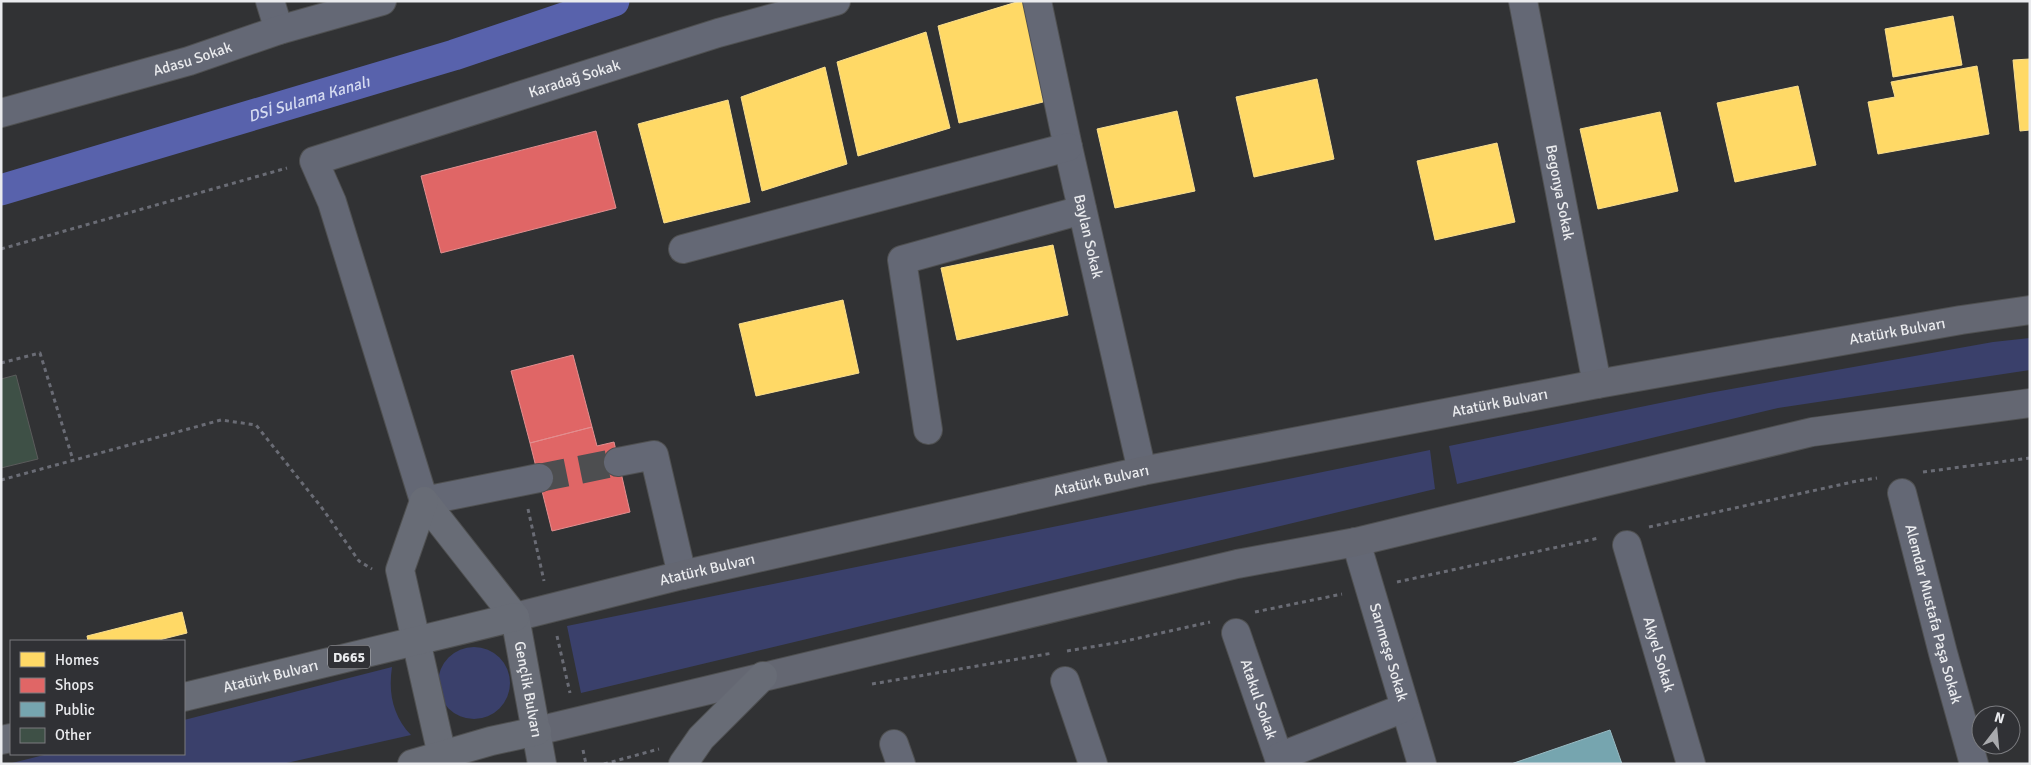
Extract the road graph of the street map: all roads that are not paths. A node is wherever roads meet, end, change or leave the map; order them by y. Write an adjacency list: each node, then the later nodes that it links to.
1 (270, 1): 6 (street)
2 (382, 1): 6 (street, Adasu Sokak)
3 (836, 1): 19 (street, Karadağ Sokak)
4 (1037, 1): 8 (street, Baylan Sokak)
5 (1523, 1): 12 (street, Begonya Sokak)
6 (280, 30): 7 (street, Adasu Sokak)
7 (1, 113)
8 (1068, 147): 9 (street, Baylan Sokak); 10 (street)
9 (1082, 210): 14 (street); 16 (street, Baylan Sokak)
10 (683, 249)
11 (2030, 310): 12 (main road, Atatürk Bulvarı)
12 (1597, 384): 16 (main road, Atatürk Bulvarı)
13 (2030, 403): 20 (main road)
14 (928, 430)
15 (618, 462): 22 (street)
16 (1142, 471): 22 (main road, Atatürk Bulvarı)
17 (539, 478): 19 (street)
18 (1902, 492): 39 (street, Alemdar Mustafa Paşa Sokak)
19 (424, 501): 23 (highway); 25 (highway)
20 (1356, 542): 26 (main road); 29 (street, Sarımeşe Sokak)
21 (1627, 545): 38 (street, Akyel Sokak)
22 (682, 575): 23 (main road, Atatürk Bulvarı)
23 (515, 617): 25 (highway, Atatürk Bulvarı / D665); 30 (highway, Gençlik Bulvarı)
24 (1236, 634): 32 (street, Atakul Sokak)
25 (418, 641): 28 (highway, Atatürk Bulvarı / D665); 31 (highway)
26 (763, 676): 30 (main road); 35 (highway)
27 (1065, 681): 36 (street)
28 (185, 697)
29 (1404, 708): 32 (street); 37 (street, Sarımeşe Sokak)
30 (537, 731): 31 (highway); 34 (highway, Gençlik Bulvarı)
31 (443, 760): 33 (highway)
32 (1280, 760)
33 (412, 764)
34 (542, 764)
35 (683, 764)
36 (1094, 764)
37 (1422, 764)
38 (1691, 764)
39 (1974, 764)

